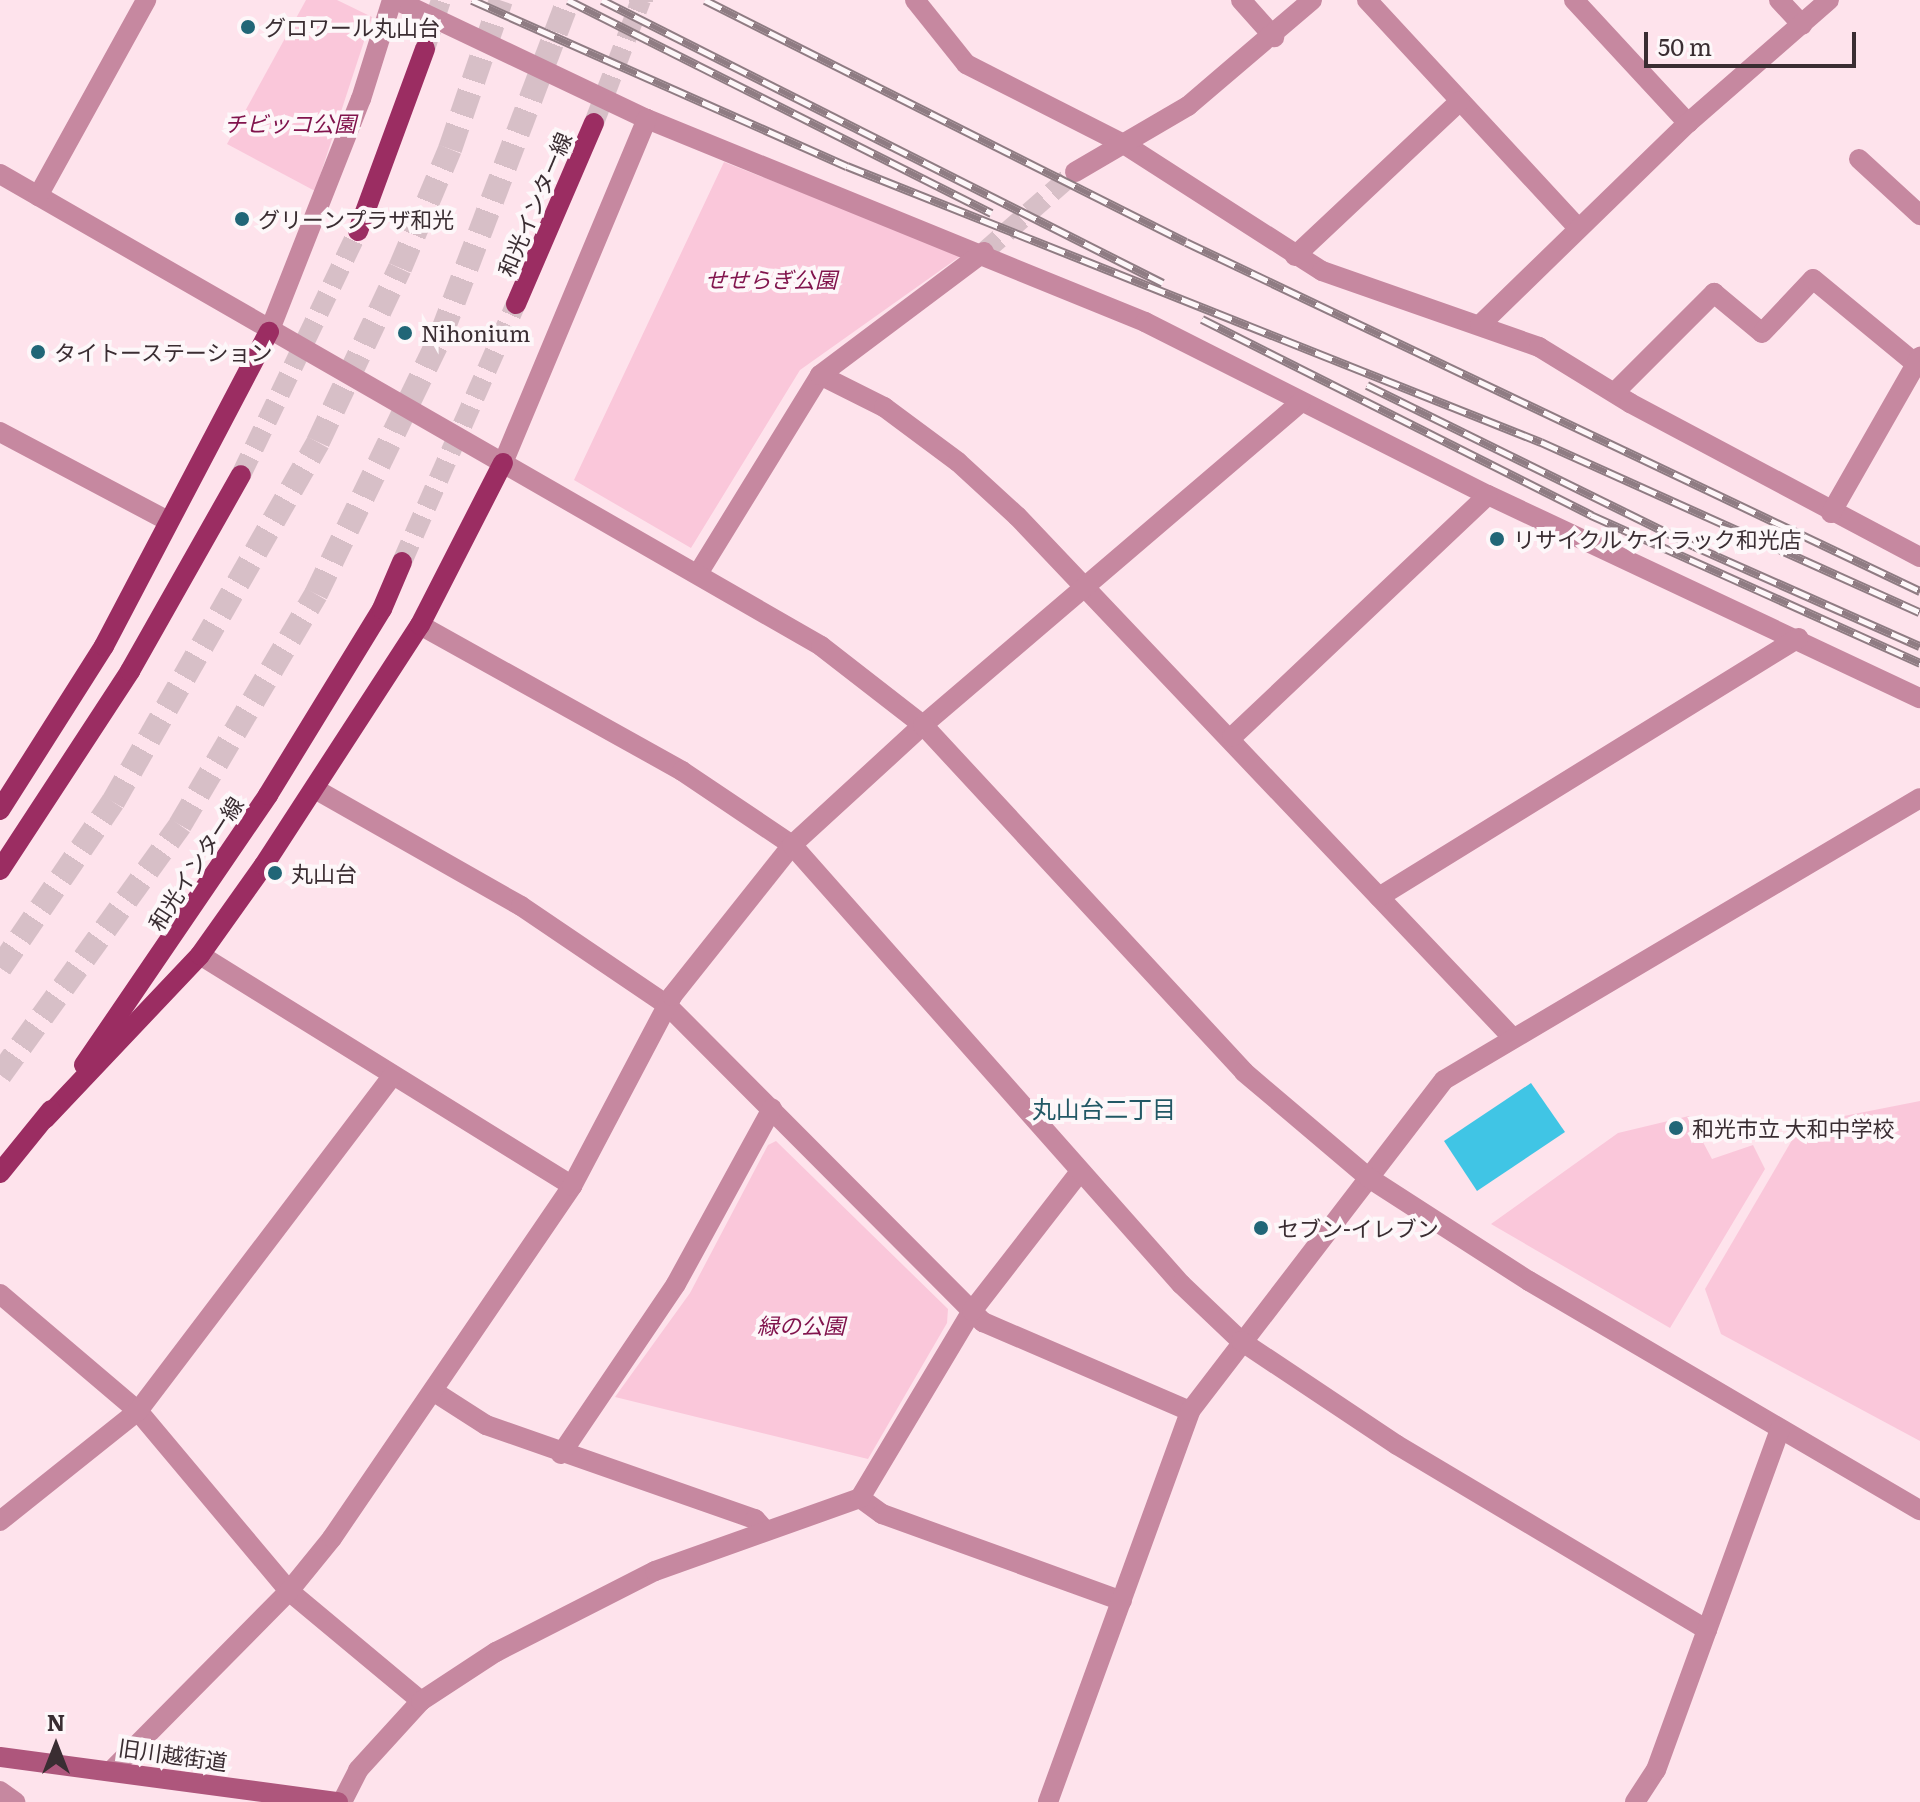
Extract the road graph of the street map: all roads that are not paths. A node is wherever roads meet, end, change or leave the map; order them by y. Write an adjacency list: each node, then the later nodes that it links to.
1 (146, 0): 21 (street)
2 (394, 0): 14 (street); 29 (street)
3 (915, 0): 17 (street)
4 (1241, 0): 11 (street)
5 (1312, 0): 11 (street)
6 (1367, 0): 13 (street)
7 (1574, 0): 16 (street)
8 (1779, 0): 10 (street)
9 (1829, 0): 10 (street)
10 (1802, 25): 16 (street)
11 (1274, 37): 17 (street)
12 (425, 49): 24 (main road)
13 (1460, 101): 23 (street); 26 (street)
14 (647, 119): 25 (street); 35 (street)
15 (594, 123): 27 (main road, 和光インター線)
16 (1688, 123): 23 (street)
17 (1124, 144): 19 (street); 26 (street)
18 (1859, 159): 22 (street)
19 (1075, 172)
20 (0, 174): 21 (street)
21 (38, 196): 29 (street)
22 (1920, 215)
23 (1578, 228): 28 (street)
24 (358, 231)
25 (984, 252): 31 (street); 33 (street)
26 (1295, 256): 28 (street)
27 (516, 304)
28 (1480, 325): 32 (street)
29 (269, 332): 35 (street); 39 (main road)
30 (1918, 361): 32 (street); 38 (street)
31 (820, 375): 42 (street); 43 (street)
32 (1616, 391): 38 (street)
33 (1301, 402): 37 (street); 43 (street)
34 (0, 432): 39 (street)
35 (503, 463): 42 (street); 44 (main road)
36 (241, 475): 53 (main road)
37 (1488, 495): 45 (street); 48 (street)
38 (1831, 513): 40 (street)
39 (168, 521): 51 (main road)
40 (1920, 557)
41 (402, 562): 60 (main road, 和光インター線)
42 (699, 572): 47 (street)
43 (1087, 586): 47 (street); 48 (street)
44 (420, 625): 49 (main road); 52 (street)
45 (1798, 638): 46 (street); 54 (street)
46 (1920, 698)
47 (923, 725): 52 (street); 63 (street)
48 (1232, 737): 54 (street)
49 (315, 789): 55 (main road); 56 (street)
50 (1920, 798): 57 (street)
51 (0, 810)
52 (792, 845): 56 (street); 61 (street)
53 (0, 870)
54 (1379, 897): 57 (street)
55 (200, 955): 58 (street); 60 (main road)
56 (667, 1005): 59 (street); 64 (street)
57 (1511, 1036): 63 (street)
58 (392, 1076): 64 (street); 69 (street)
59 (772, 1109): 66 (street); 72 (street)
60 (45, 1119): 62 (main road, 和光インター線)
61 (1080, 1172): 66 (street); 67 (street)
62 (0, 1173)
63 (1369, 1178): 67 (street); 71 (street)
64 (572, 1186): 68 (street)
65 (0, 1294): 69 (street)
66 (972, 1311): 70 (street); 73 (street)
67 (1241, 1341): 70 (street); 79 (street)
68 (433, 1391): 72 (street); 77 (street)
69 (138, 1411): 75 (street); 77 (street)
70 (1190, 1411): 78 (street)
71 (1780, 1429): 74 (street); 79 (street)
72 (561, 1454): 76 (street)
73 (860, 1498): 76 (street); 78 (street)
74 (1920, 1510)
75 (0, 1521)
76 (764, 1529): 80 (street)
77 (289, 1591): 80 (street); 82 (street)
78 (1122, 1601): 86 (street)
79 (1707, 1630): 87 (street)
80 (421, 1701): 85 (street)
81 (0, 1757): 82 (main road, 旧川越街道)
82 (113, 1769): 85 (main road, 旧川越街道)
83 (0, 1791): 84 (street)
84 (15, 1802)
85 (340, 1802)
86 (1048, 1802)
87 (1635, 1802)

